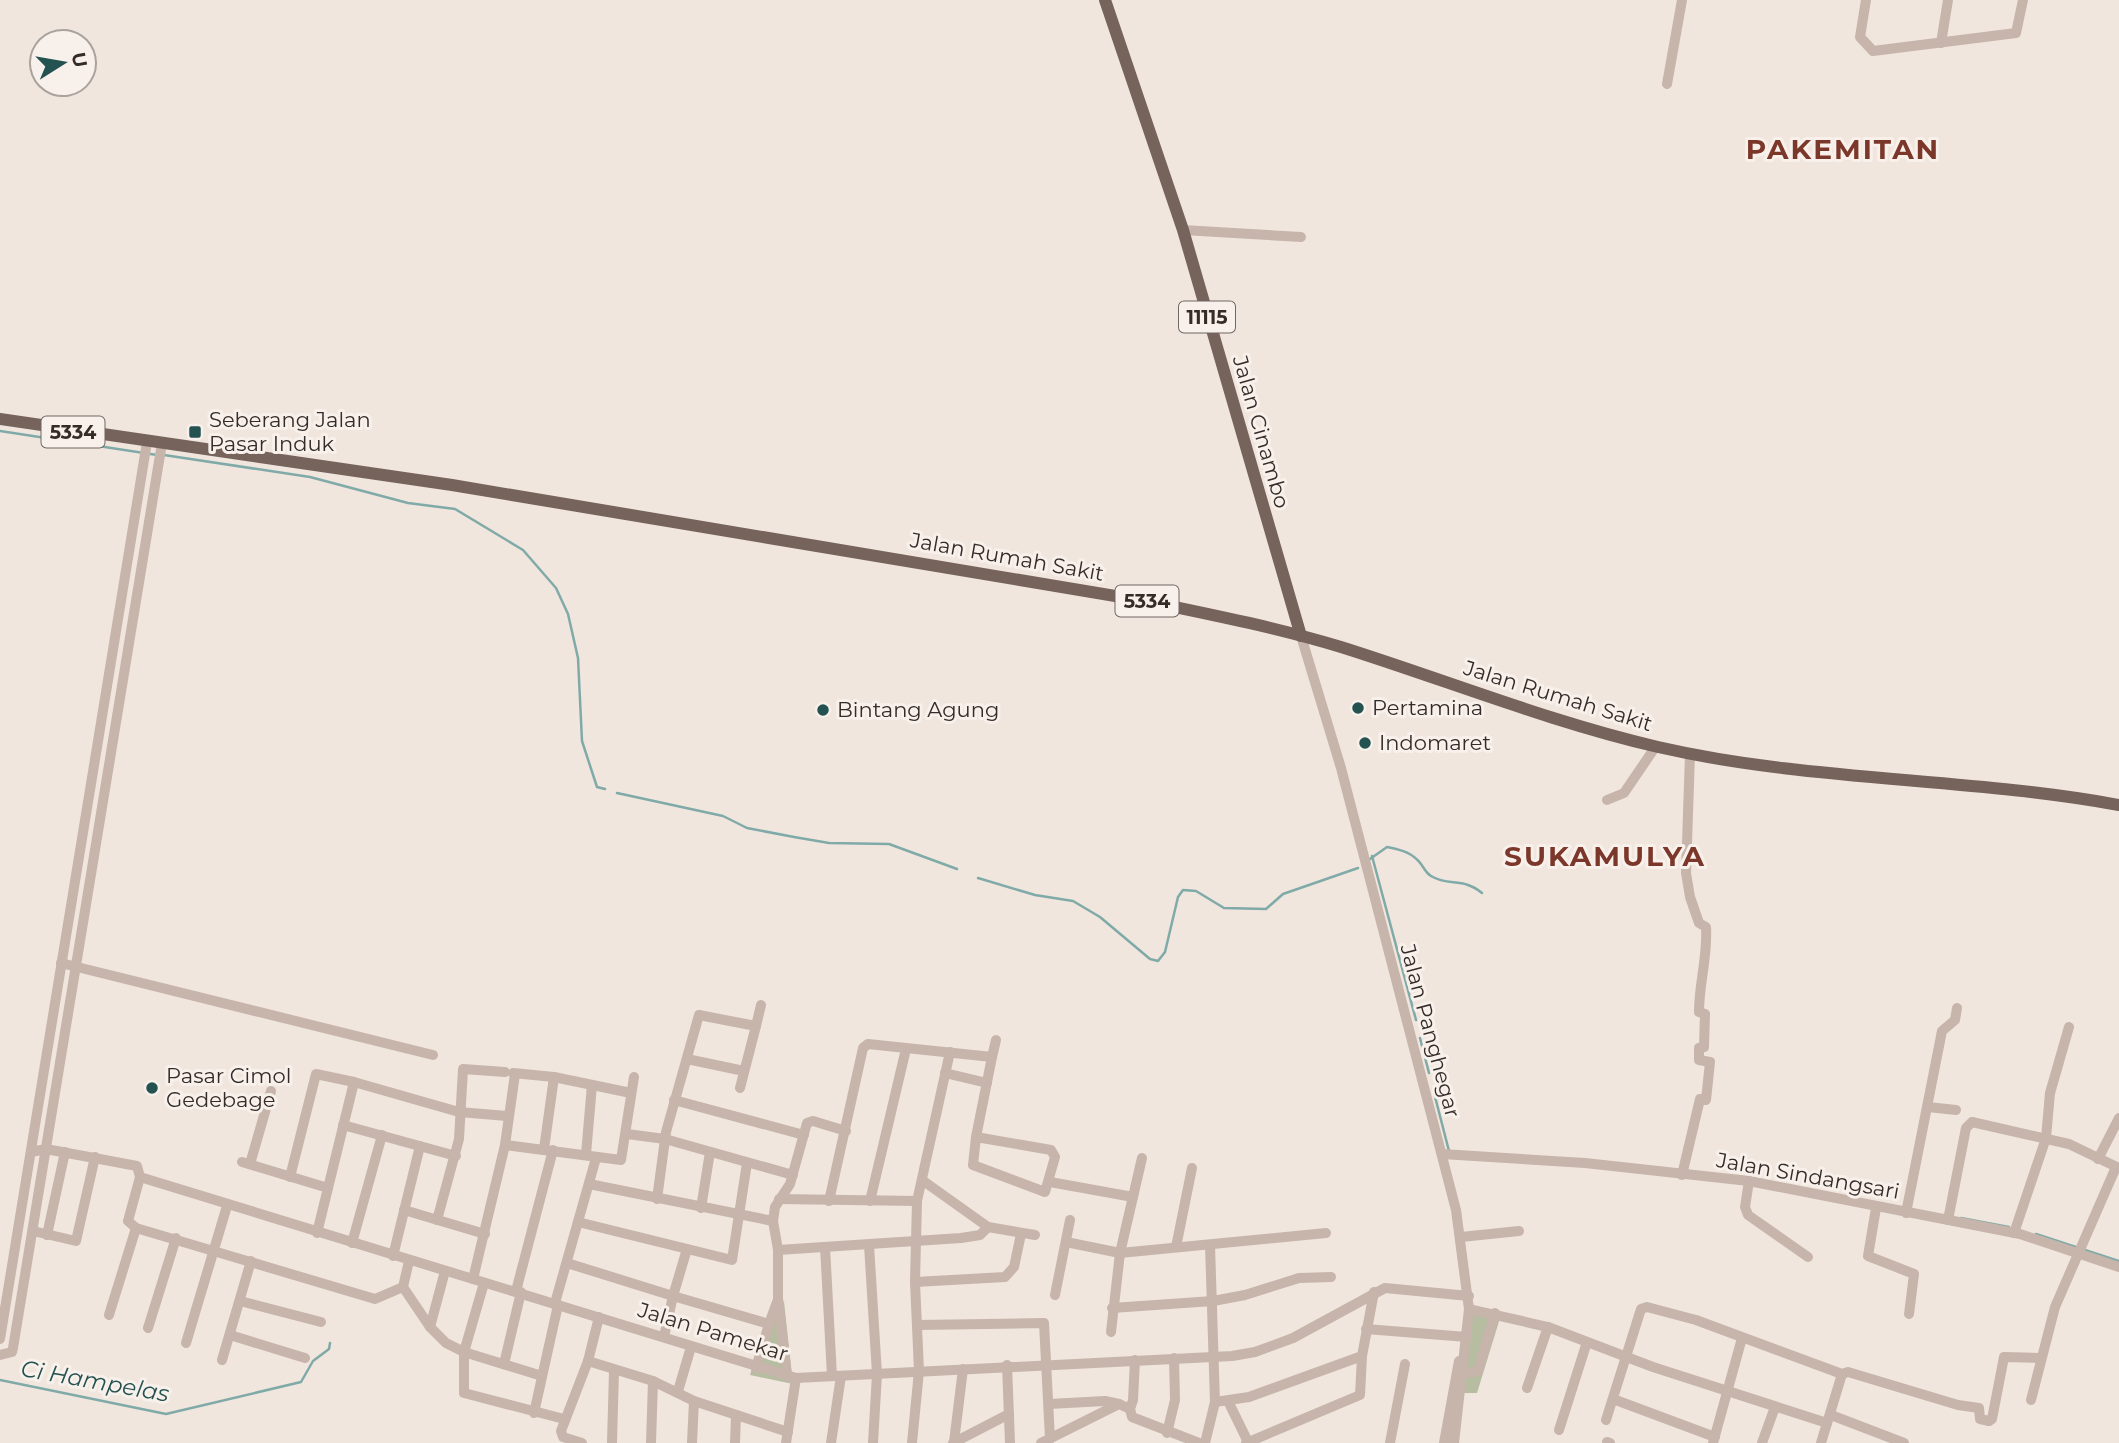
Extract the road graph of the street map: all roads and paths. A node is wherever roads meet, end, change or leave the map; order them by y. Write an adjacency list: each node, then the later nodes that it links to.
1 (1105, 0): 8 (main road, Jalan Cinambo / 11115)
2 (1682, 0): 7 (street)
3 (1867, 0): 6 (street)
4 (1948, 0): 6 (street)
5 (2022, 0): 6 (street)
6 (1941, 43)
7 (1667, 84)
8 (1182, 230): 9 (street); 13 (main road, Jalan Cinambo / 11115)
9 (1301, 237)
10 (0, 419): 11 (main road, Jalan Rumah Sakit / 5334)
11 (145, 450): 12 (main road, Jalan Rumah Sakit / 5334); 18 (street)
12 (161, 452): 13 (main road, Jalan Rumah Sakit / 5334); 19 (street)
13 (1301, 636): 14 (main road, Jalan Rumah Sakit / 5334); 62 (street, Jalan Panghegar)
14 (1656, 746): 15 (main road, Jalan Rumah Sakit / 5334); 16 (street)
15 (1690, 754): 17 (main road, Jalan Rumah Sakit / 5334); 72 (street)
16 (1607, 800)
17 (2119, 805)
18 (61, 963): 19 (street); 59 (street)
19 (76, 966): 27 (street); 57 (street)
20 (761, 1005): 22 (street)
21 (1957, 1008): 42 (street)
22 (756, 1026): 29 (street); 30 (street)
23 (2069, 1027): 53 (street)
24 (996, 1040): 28 (street)
25 (906, 1049): 26 (street); 48 (street); 84 (street)
26 (950, 1052): 28 (street); 32 (street)
27 (433, 1055)
28 (992, 1057): 36 (street)
29 (687, 1059): 30 (street); 41 (street)
30 (744, 1070): 38 (street)
31 (511, 1073): 33 (street); 44 (street); 45 (street)
32 (945, 1073): 36 (street); 75 (street)
33 (554, 1077): 37 (street); 58 (street)
34 (634, 1077): 40 (street)
35 (354, 1082): 44 (street); 47 (street); 74 (street)
36 (987, 1083): 52 (street)
37 (592, 1084): 40 (street); 64 (street)
38 (740, 1088)
39 (271, 1091): 74 (street)
40 (631, 1094): 49 (street)
41 (674, 1100): 51 (street); 54 (street)
42 (1927, 1107): 43 (street); 90 (street)
43 (1956, 1110)
44 (459, 1112): 45 (street); 63 (street)
45 (507, 1116): 55 (street)
46 (2119, 1118): 67 (street)
47 (343, 1125): 50 (street); 79 (street)
48 (846, 1131): 51 (street); 83 (street)
49 (627, 1134): 54 (street); 64 (street)
50 (382, 1135): 56 (street); 112 (street)
51 (804, 1135): 71 (street)
52 (976, 1137): 77 (street); 77 (street)
53 (2046, 1138): 67 (street); 94 (street); 103 (street)
54 (665, 1139): 61 (street); 81 (street)
55 (505, 1145): 58 (street); 105 (street)
56 (420, 1146): 63 (street); 89 (street)
57 (46, 1149): 59 (street); 60 (street, Jalan Pamekar); 99 (street)
58 (548, 1150): 64 (street); 133 (street)
59 (31, 1152): 160 (street)
60 (65, 1152): 65 (street, Jalan Pamekar); 104 (street)
61 (710, 1152): 68 (street); 87 (street)
62 (1442, 1154): 72 (street, Jalan Sindangsari); 108 (street, Jalan Panghegar)
63 (456, 1156): 92 (street)
64 (591, 1156): 78 (street)
65 (95, 1157): 73 (street, Jalan Pamekar); 104 (street)
66 (1142, 1158): 80 (street)
67 (2098, 1159): 70 (street)
68 (747, 1163): 71 (street); 91 (street)
69 (1192, 1168): 116 (street)
70 (2118, 1168): 117 (street)
71 (793, 1175): 82 (street)
72 (1682, 1175): 76 (street, Jalan Sindangsari)
73 (139, 1177): 86 (street, Jalan Pamekar); 98 (street)
74 (290, 1177): 79 (street)
75 (922, 1180): 85 (street); 97 (street)
76 (1749, 1181): 88 (street, Jalan Sindangsari); 123 (street)
77 (1050, 1182): 80 (street)
78 (589, 1184): 81 (street); 96 (street)
79 (328, 1188): 101 (street)
80 (1133, 1197): 121 (street)
81 (657, 1199): 87 (street)
82 (779, 1199): 83 (street); 95 (street)
83 (829, 1201): 84 (street)
84 (870, 1201): 85 (street)
85 (917, 1201): 110 (street)
86 (227, 1206): 101 (street, Jalan Pamekar); 120 (street)
87 (701, 1208): 91 (street)
88 (1876, 1208): 90 (street, Jalan Sindangsari); 145 (street)
89 (404, 1210): 92 (street); 122 (street)
90 (1906, 1213): 94 (street, Jalan Sindangsari)
91 (738, 1216): 95 (street); 118 (street)
92 (437, 1220): 105 (street)
93 (1070, 1220): 111 (street)
94 (1948, 1220): 103 (street, Jalan Sindangsari)
95 (773, 1221): 119 (street)
96 (578, 1222): 118 (street); 126 (street)
97 (989, 1227): 106 (street); 110 (street)
98 (136, 1228): 109 (street); 146 (street)
99 (33, 1231): 104 (street); 165 (street)
100 (1519, 1231): 108 (street)
101 (317, 1233): 112 (street, Jalan Pamekar)
102 (1326, 1233): 114 (street)
103 (2014, 1233): 117 (street, Jalan Sindangsari)
104 (47, 1234)
105 (485, 1234): 130 (street)
106 (1021, 1234): 107 (street); 131 (street)
107 (1035, 1235)
108 (1461, 1237): 137 (street, Jalan Panghegar)
109 (176, 1238): 120 (street); 153 (street)
110 (917, 1240): 113 (street); 131 (street)
111 (1066, 1242): 121 (street); 135 (street)
112 (352, 1243): 122 (street, Jalan Pamekar)
113 (869, 1245): 115 (street); 184 (street)
114 (1210, 1245): 116 (street); 140 (street)
115 (825, 1247): 119 (street); 188 (street)
116 (1176, 1247): 121 (street)
117 (2082, 1248): 127 (street, Jalan Sindangsari); 171 (street)
118 (687, 1249): 136 (street)
119 (778, 1250): 138 (street)
120 (214, 1251): 124 (street); 162 (street)
121 (1120, 1253): 142 (street)
122 (393, 1256): 125 (street, Jalan Pamekar)
123 (1808, 1257)
124 (251, 1261): 132 (street); 139 (street)
125 (409, 1261): 128 (street, Jalan Pamekar); 132 (street)
126 (567, 1263): 136 (street); 141 (street)
127 (2119, 1266)
128 (444, 1271): 130 (street, Jalan Pamekar); 151 (street)
129 (1331, 1277): 140 (street)
130 (478, 1281): 133 (street, Jalan Pamekar); 164 (street)
131 (915, 1282): 150 (street)
132 (403, 1287): 151 (street)
133 (518, 1292): 141 (street, Jalan Pamekar); 177 (street)
134 (1374, 1292): 137 (street, Jalan Pamekar); 154 (street); 166 (street, Jalan Pamekar)
135 (1055, 1295)
136 (673, 1296): 149 (street); 157 (street)
137 (1469, 1296): 143 (street, Jalan Panghegar)
138 (778, 1298): 149 (street); 189 (street)
139 (240, 1301): 148 (street); 156 (street)
140 (1213, 1301): 142 (street); 166 (street)
141 (557, 1304): 147 (street, Jalan Pamekar); 187 (street)
142 (1112, 1308): 155 (street)
143 (1469, 1309): 144 (street); 158 (street, Jalan Panghegar)
144 (1495, 1313): 152 (street); 185 (street)
145 (1909, 1314)
146 (109, 1315)
147 (599, 1317): 157 (street, Jalan Pamekar); 174 (street)
148 (321, 1322)
149 (769, 1324): 180 (street)
150 (918, 1325): 176 (street); 183 (street)
151 (430, 1327): 164 (street)
152 (1548, 1327): 161 (street); 191 (street)
153 (148, 1328)
154 (1366, 1329): 158 (street); 167 (street)
155 (1111, 1332)
156 (230, 1335): 169 (street); 172 (street)
157 (664, 1337): 163 (street, Jalan Pamekar)
158 (1468, 1337): 185 (street, Jalan Panghegar)
159 (1742, 1338): 168 (street); 186 (street); 193 (street)
160 (0, 1339)
161 (1587, 1342): 168 (street); 209 (street)
162 (186, 1343)
163 (691, 1347): 180 (street, Jalan Pamekar); 192 (street)
164 (464, 1352): 177 (street); 203 (street)
165 (0, 1355)
166 (1214, 1355): 170 (street, Jalan Pamekar); 198 (street)
167 (1362, 1356): 197 (street); 226 (street)
168 (1626, 1356): 193 (street); 194 (street)
169 (305, 1358)
170 (1174, 1358): 173 (street, Jalan Pamekar); 210 (street)
171 (2040, 1358): 186 (street); 195 (street)
172 (222, 1360)
173 (1135, 1360): 176 (street, Jalan Pamekar); 202 (street)
174 (588, 1361): 182 (street); 206 (street)
175 (1459, 1361): 228 (street)
176 (1048, 1363): 179 (street, Jalan Pamekar); 199 (street)
177 (504, 1364): 187 (street)
178 (1405, 1364): 227 (street)
179 (1007, 1365): 181 (street, Jalan Pamekar); 204 (street)
180 (757, 1368): 189 (street, Jalan Pamekar)
181 (963, 1369): 183 (street, Jalan Pamekar); 222 (street)
182 (614, 1371): 190 (street); 215 (street)
183 (919, 1371): 184 (street, Jalan Pamekar); 221 (street)
184 (877, 1374): 188 (street, Jalan Pamekar); 220 (street)
185 (1464, 1374): 229 (street, Jalan Panghegar)
186 (1842, 1374): 207 (street)
187 (542, 1376): 203 (street)
188 (837, 1376): 189 (street, Jalan Pamekar); 219 (street)
189 (791, 1377): 211 (street)
190 (653, 1381): 192 (street); 216 (street)
191 (1527, 1388)
192 (678, 1391): 196 (street)
193 (1728, 1392): 201 (street); 212 (street)
194 (1613, 1399): 208 (street); 212 (street)
195 (2031, 1400)
196 (694, 1401): 205 (street); 217 (street)
197 (1228, 1401): 198 (street); 226 (street)
198 (1215, 1402): 225 (street)
199 (1049, 1404): 200 (street); 213 (street)
200 (1119, 1404): 202 (street); 213 (street)
201 (1775, 1407): 207 (street); 230 (street)
202 (1130, 1409): 210 (street)
203 (534, 1413): 206 (street)
204 (1009, 1414): 222 (street); 223 (street)
205 (736, 1415): 211 (street); 218 (street)
206 (564, 1419): 214 (street)
207 (1829, 1419): 231 (street); 232 (street)
208 (1606, 1420)
209 (1559, 1430)
210 (1167, 1433): 224 (street)
211 (787, 1438)
212 (1714, 1440)
213 (1046, 1441)
214 (582, 1443)
215 (612, 1443)
216 (651, 1443)
217 (692, 1443)
218 (735, 1443)
219 (831, 1443)
220 (873, 1443)
221 (912, 1443)
222 (954, 1443)
223 (1010, 1443)
224 (1199, 1443)
225 (1205, 1443)
226 (1247, 1443)
227 (1390, 1443)
228 (1444, 1443)
229 (1454, 1443)
230 (1762, 1443)
231 (1821, 1443)
232 (1904, 1443)

